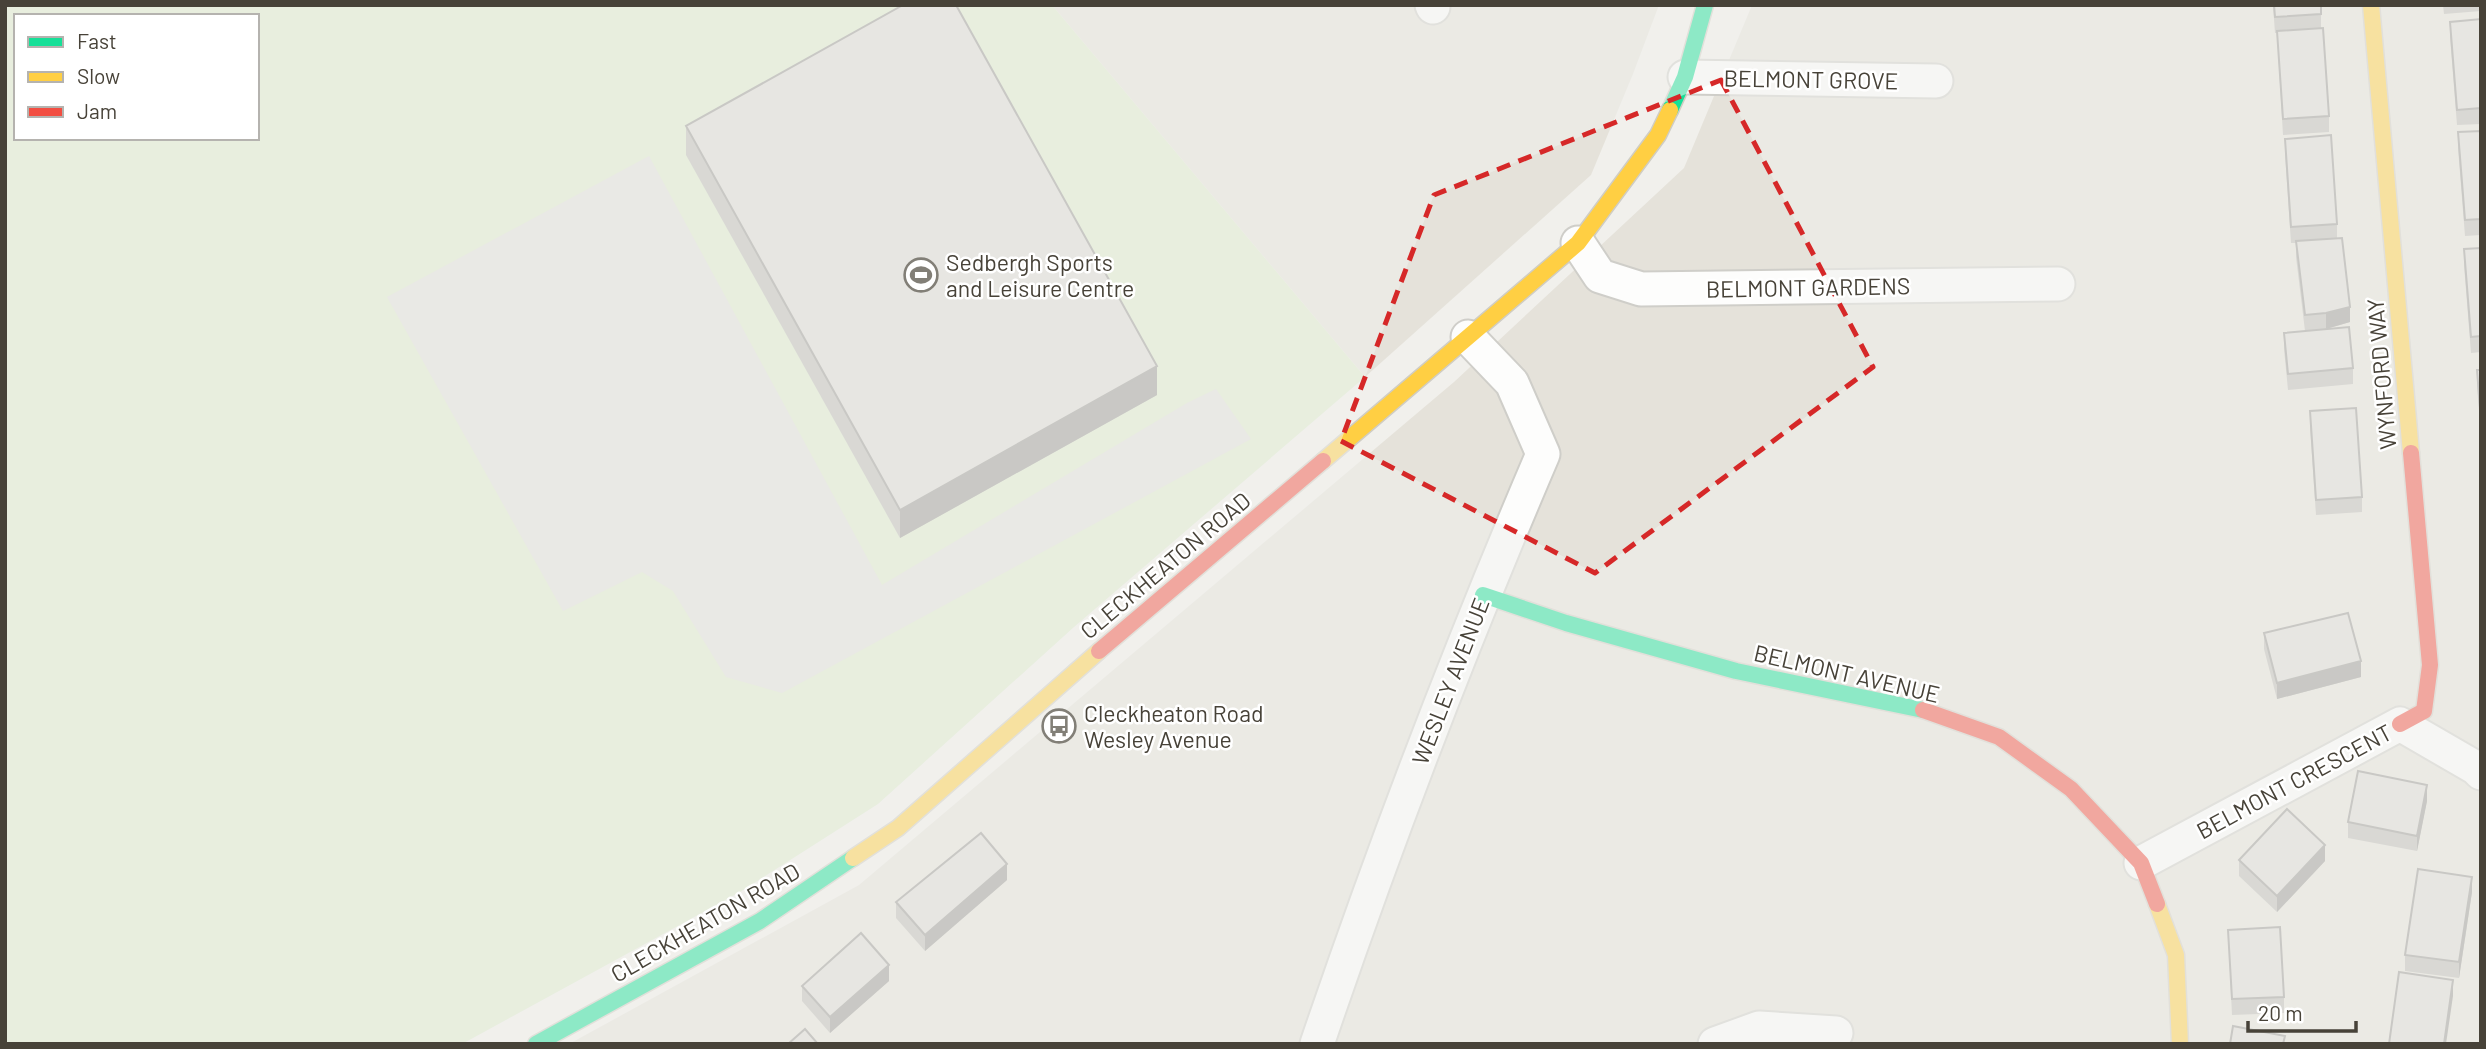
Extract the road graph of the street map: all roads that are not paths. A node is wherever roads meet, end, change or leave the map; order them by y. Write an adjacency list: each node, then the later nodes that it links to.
1 (1705, 5): 3 (street, CLECKHEATON ROAD)
2 (2371, 5): 9 (street, WYNFORD WAY)
3 (1685, 77): 4 (street, BELMONT GROVE); 5 (street, CLECKHEATON ROAD)
4 (1936, 81)
5 (1578, 243): 6 (street, BELMONT GARDENS); 7 (street, CLECKHEATON ROAD)
6 (2058, 284)
7 (1468, 337): 8 (street, WESLEY AVENUE); 13 (street, CLECKHEATON ROAD)
8 (1483, 595): 11 (street, BELMONT AVENUE); 14 (street, WESLEY AVENUE)
9 (2400, 724): 10 (street, BELMONT CRESCENT); 11 (street, BELMONT CRESCENT)
10 (2481, 773)
11 (2141, 863): 16 (street, BELMONT AVENUE)
12 (1836, 1033): 15 (street)
13 (536, 1044)
14 (1317, 1044)
15 (1715, 1044)
16 (2180, 1044)

